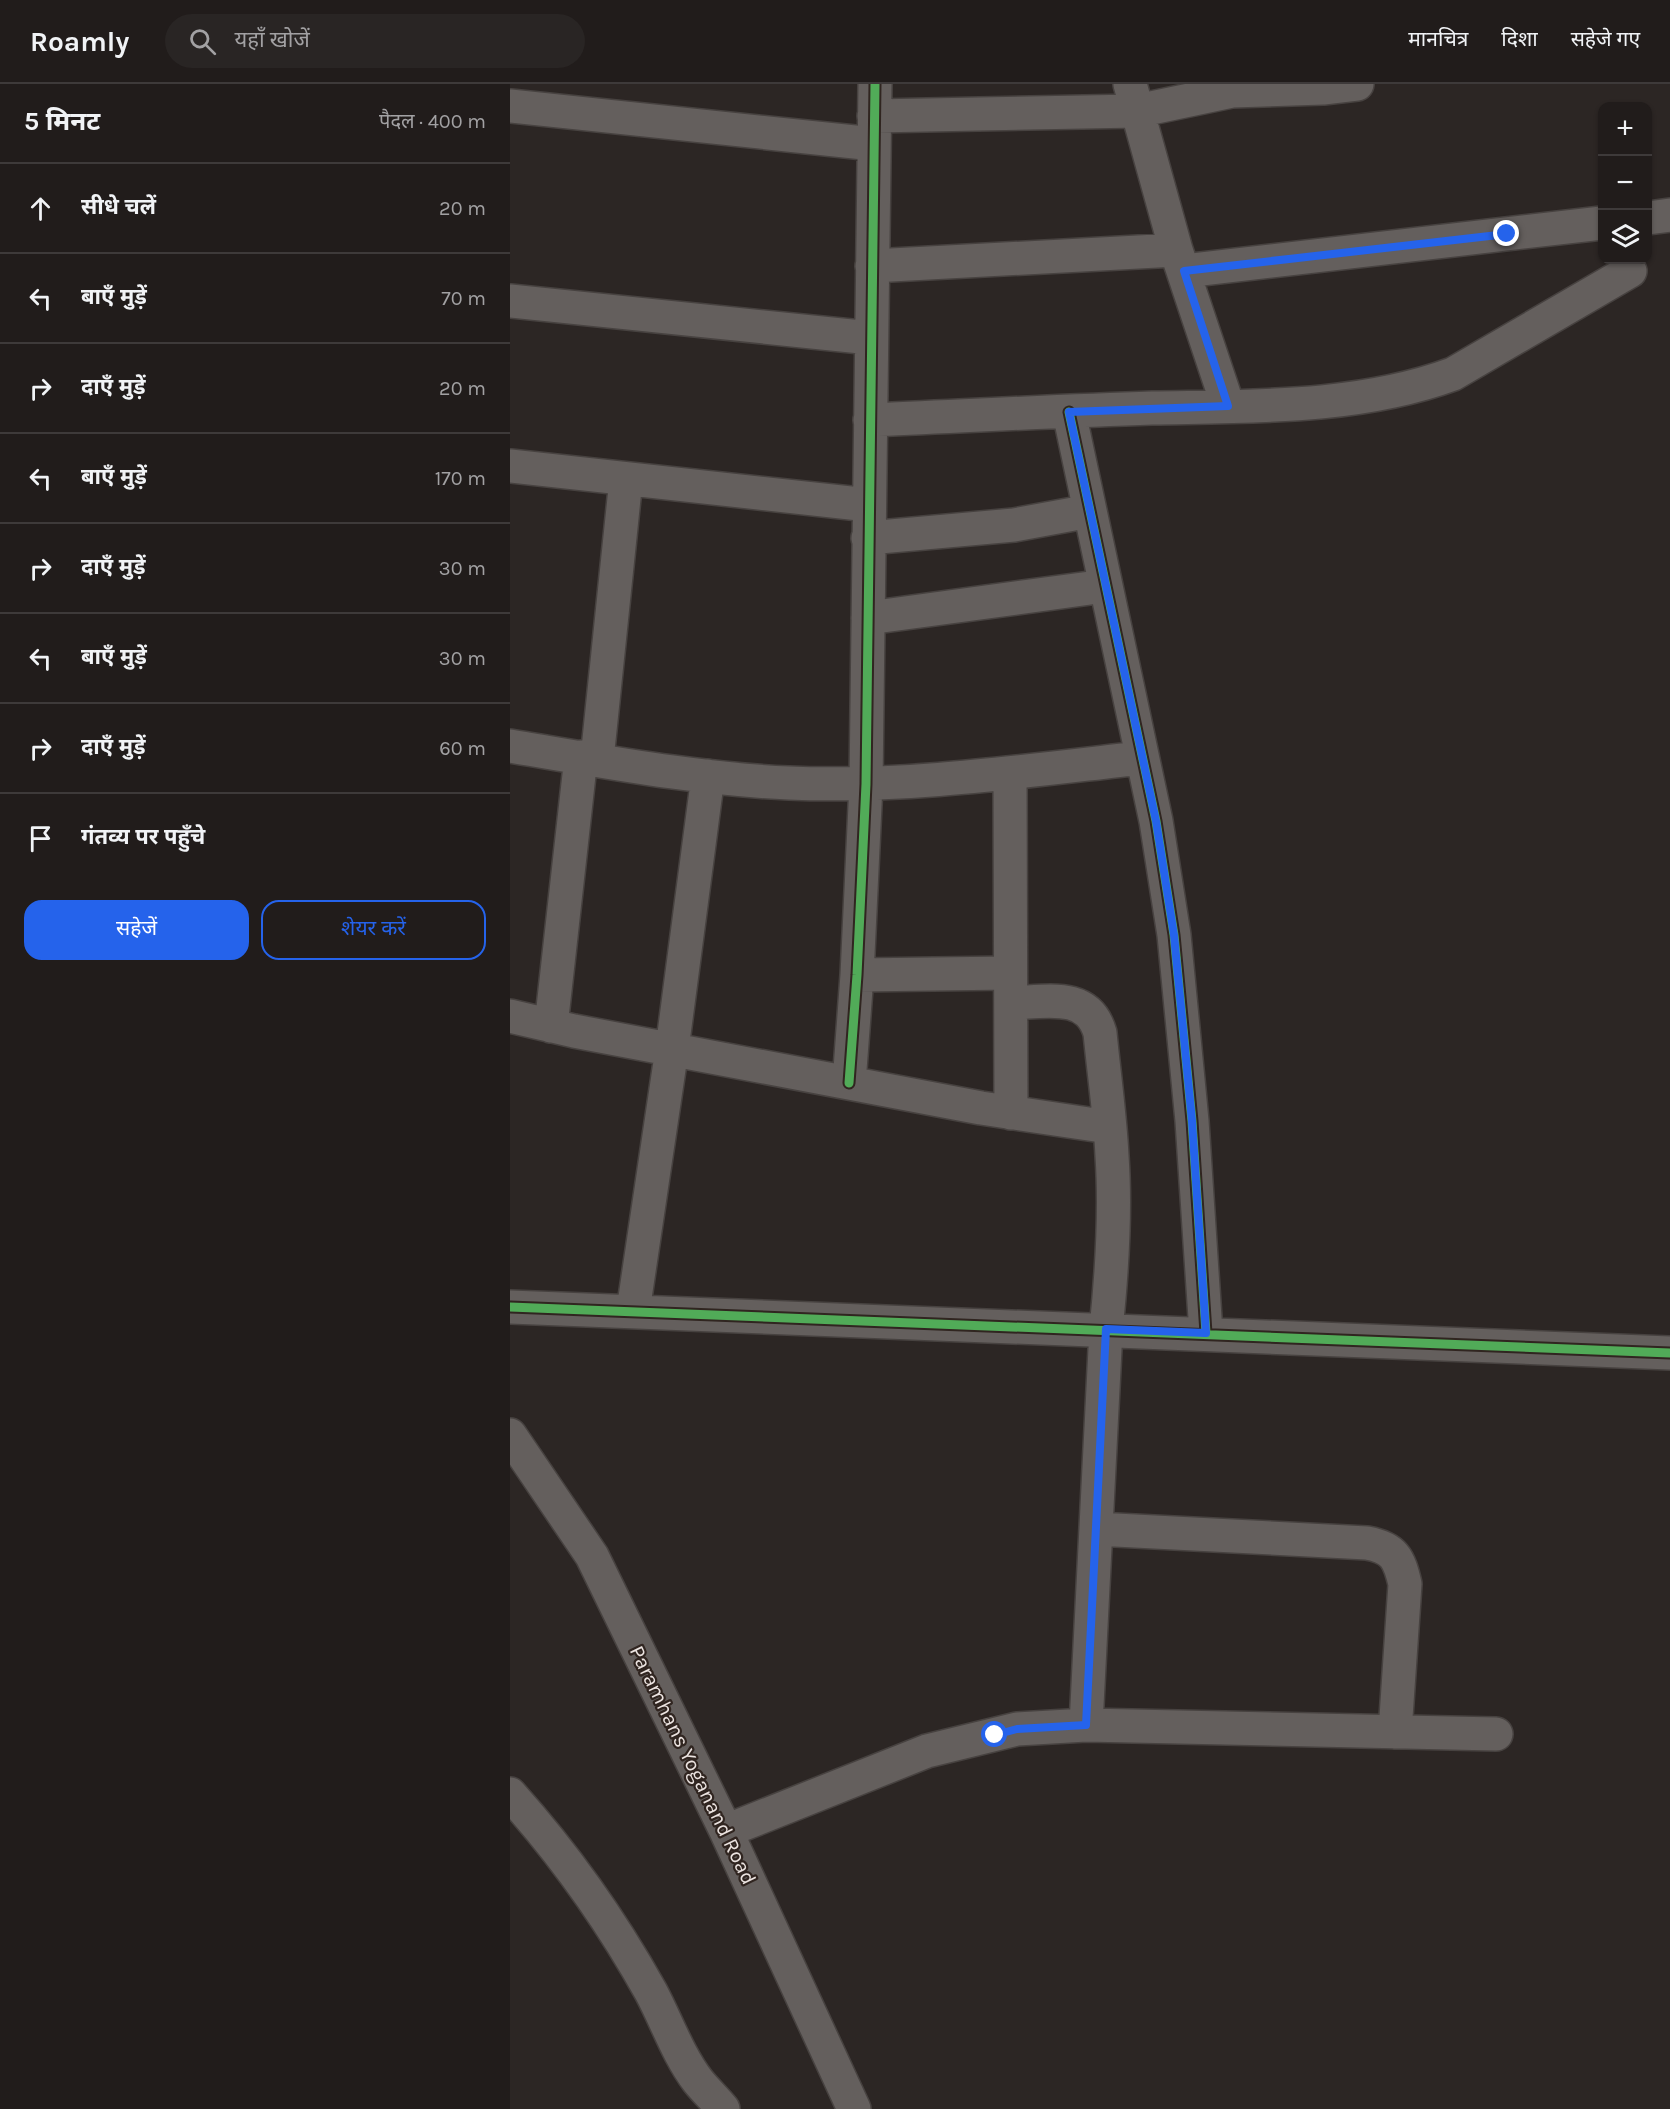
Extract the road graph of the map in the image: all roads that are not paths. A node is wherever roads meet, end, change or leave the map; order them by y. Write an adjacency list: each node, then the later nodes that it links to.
1 (875, 84): 5 (street)
2 (1357, 84): 3 (street)
3 (1134, 98): 5 (street); 9 (street)
4 (510, 106): 5 (street)
5 (874, 130): 10 (street)
6 (1670, 215): 7 (street)
7 (1652, 217)
8 (1598, 223): 9 (street)
9 (1180, 260): 10 (street); 14 (street)
10 (872, 266): 13 (street)
11 (1630, 271): 14 (street)
12 (510, 301): 13 (street)
13 (871, 338): 16 (street)
14 (1228, 406): 15 (street)
15 (1069, 412): 16 (street); 20 (street)
16 (870, 420): 19 (street)
17 (510, 466): 18 (street)
18 (626, 479): 19 (street); 25 (street)
19 (869, 505): 21 (street)
20 (1090, 511): 21 (street); 22 (street)
21 (868, 538): 23 (street)
22 (1105, 586): 23 (street); 26 (street)
23 (868, 618): 29 (street)
24 (510, 746): 25 (street)
25 (589, 758): 28 (street); 33 (street)
26 (1142, 758): 27 (street); 41 (street)
27 (1010, 773): 29 (street); 31 (street)
28 (708, 776): 29 (street); 34 (street)
29 (866, 784): 30 (street)
30 (857, 975): 31 (street); 35 (street)
31 (1011, 988): 36 (street); 37 (street)
32 (510, 1016): 33 (street)
33 (551, 1026): 34 (street)
34 (672, 1049): 35 (street); 39 (street)
35 (849, 1083): 36 (street)
36 (1011, 1113): 37 (street)
37 (1109, 1127): 40 (street)
38 (510, 1307): 39 (street)
39 (633, 1311): 40 (street)
40 (1106, 1329): 41 (street); 44 (street)
41 (1206, 1333): 42 (street)
42 (1670, 1353)
43 (510, 1435): 49 (street, Paramhans Yoganand Road)
44 (1096, 1529): 45 (street); 46 (street)
45 (1086, 1725): 46 (street); 49 (street)
46 (1395, 1732): 47 (street)
47 (1496, 1734)
48 (510, 1794): 50 (street)
49 (726, 1831): 51 (street, Paramhans Yoganand Road)
50 (723, 2109)
51 (854, 2109)

